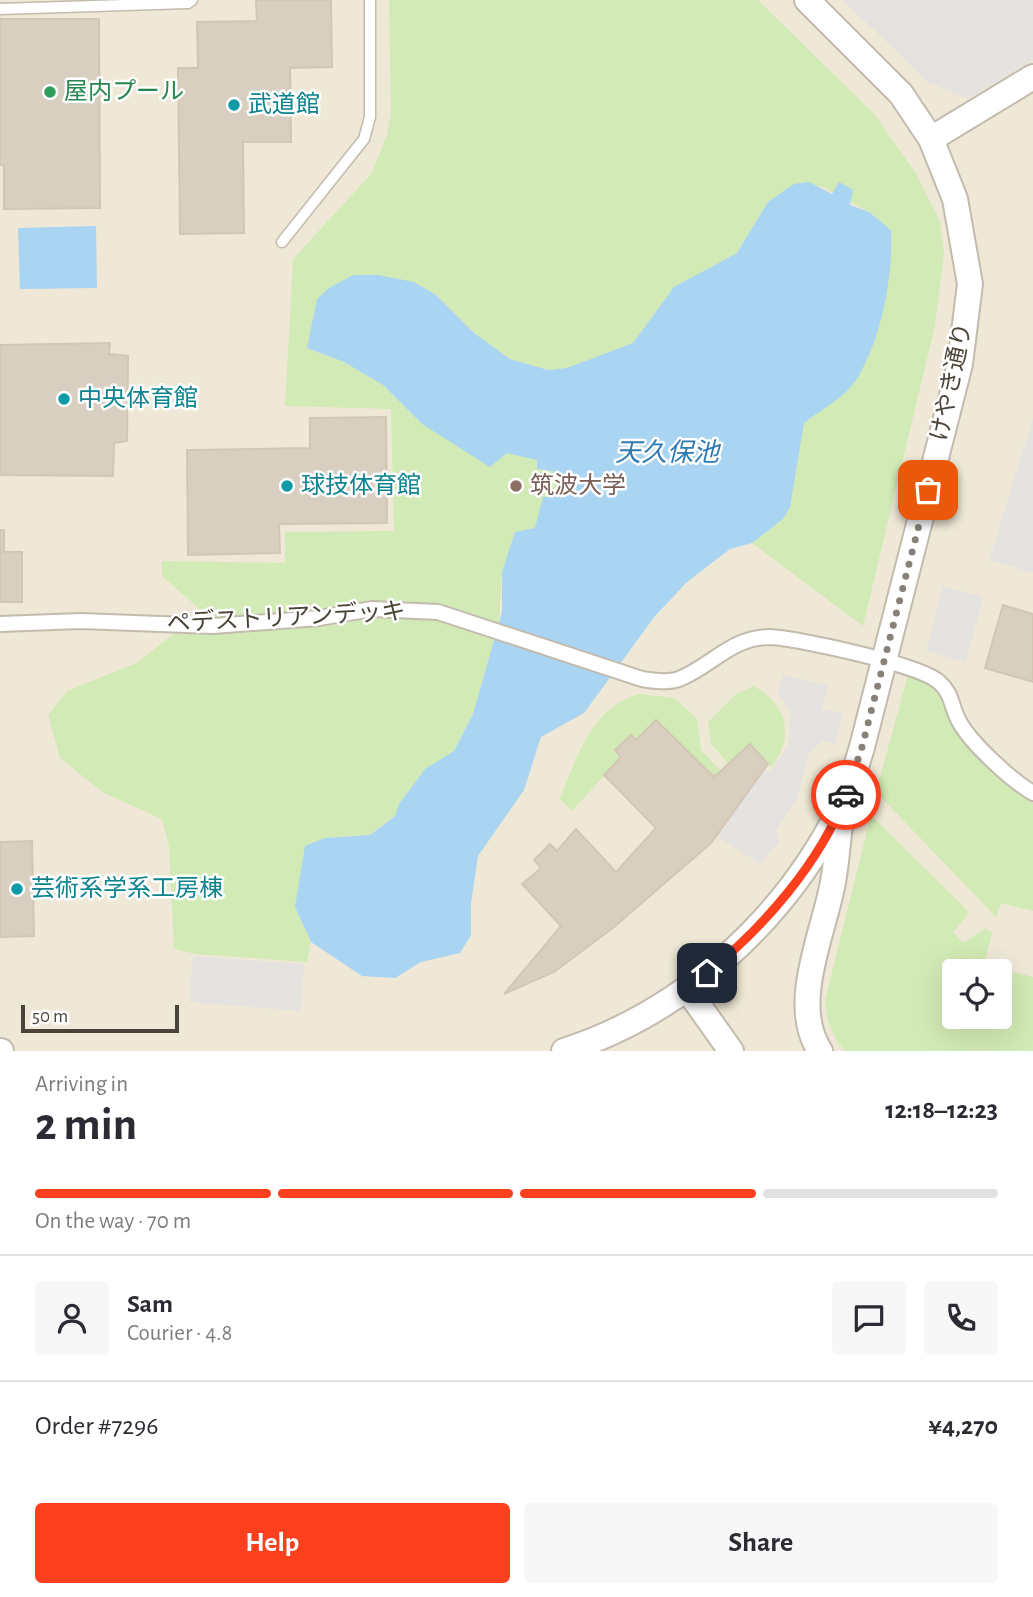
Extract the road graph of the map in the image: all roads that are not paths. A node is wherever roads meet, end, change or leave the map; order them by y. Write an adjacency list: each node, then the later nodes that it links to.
1 (192, 0): 4 (lane)
2 (370, 0): 7 (lane)
3 (807, 0): 6 (street, けやき通り)
4 (0, 9)
5 (1033, 77): 6 (street)
6 (931, 139): 9 (street, けやき通り)
7 (282, 242)
8 (0, 624): 9 (street, ペデストリアンデッキ)
9 (884, 660): 10 (street, ペデストリアンデッキ); 11 (street, けやき通り)
10 (1033, 793)
11 (842, 805): 12 (street); 15 (street)
12 (687, 989): 13 (street); 14 (street)
13 (564, 1051)
14 (732, 1051)
15 (820, 1051)

